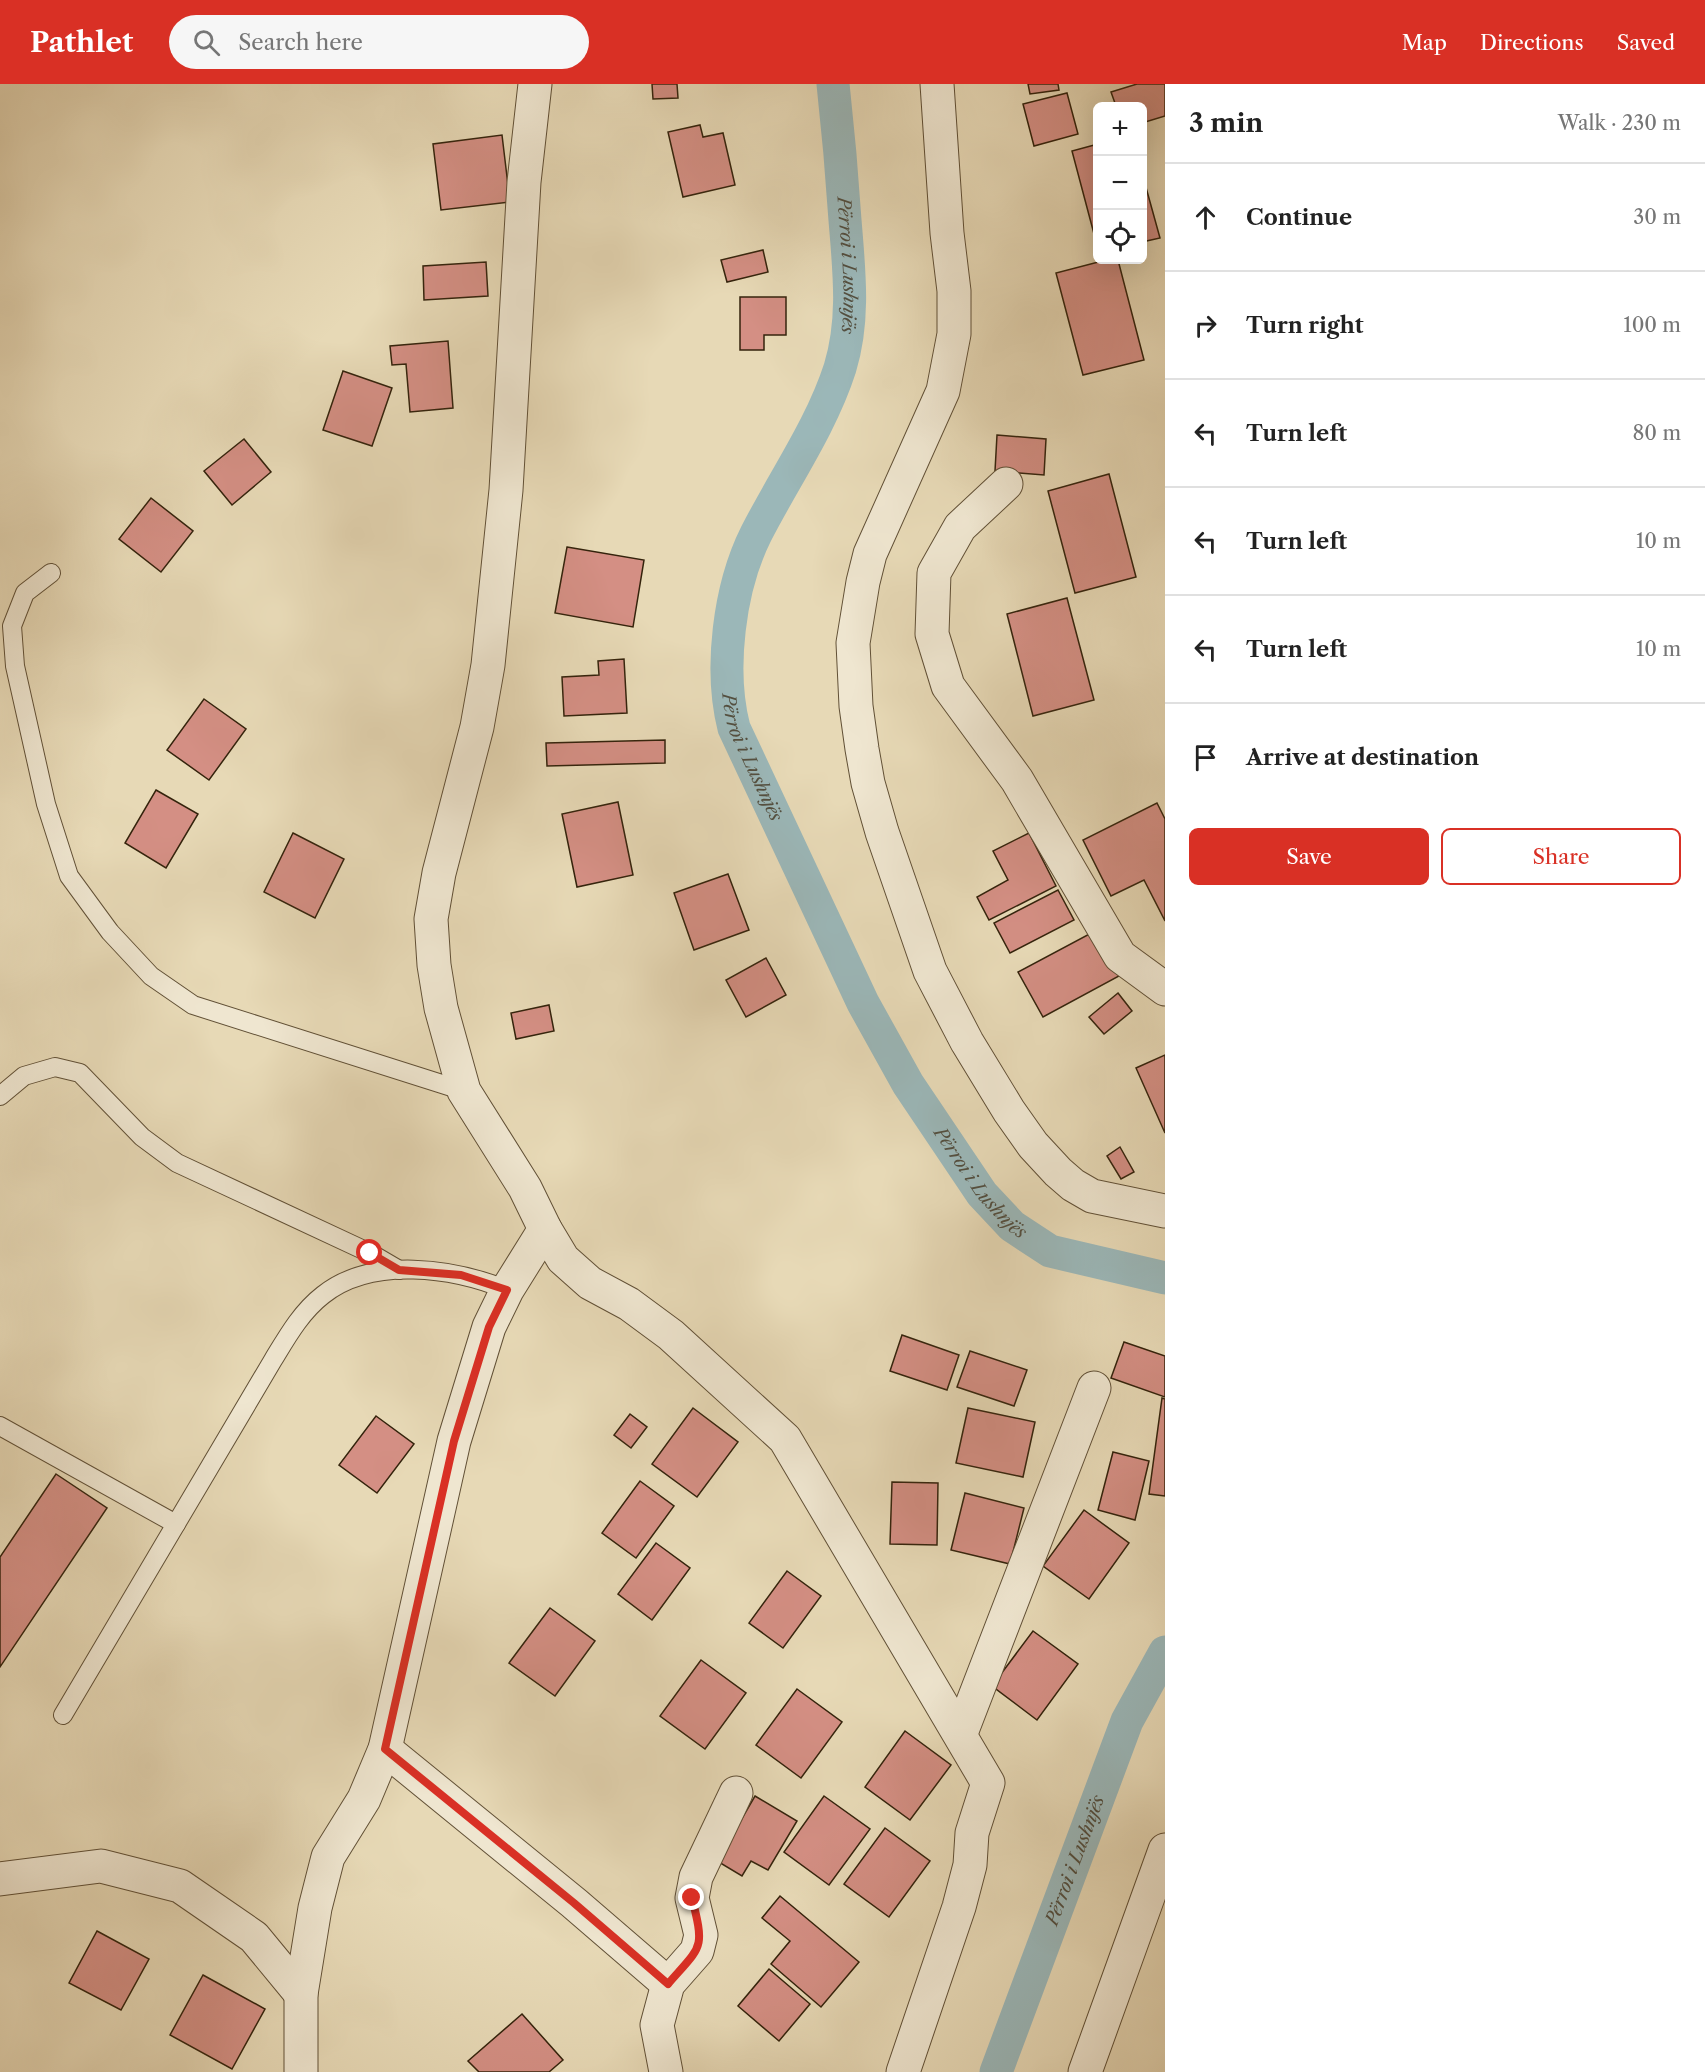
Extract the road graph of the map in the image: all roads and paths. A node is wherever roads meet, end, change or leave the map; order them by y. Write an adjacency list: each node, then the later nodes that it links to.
1 (535, 84): 6 (street)
2 (937, 84): 8 (street)
3 (1006, 484): 5 (street)
4 (51, 573): 6 (lane)
5 (1165, 989)
6 (464, 1091): 9 (street)
7 (0, 1096): 10 (lane)
8 (1165, 1211)
9 (545, 1229): 11 (street); 16 (street)
10 (399, 1270): 11 (lane); 14 (lane)
11 (507, 1290): 17 (street)
12 (1094, 1388): 16 (street)
13 (0, 1426): 14 (lane)
14 (176, 1524): 15 (lane)
15 (63, 1714)
16 (961, 1733): 25 (street)
17 (385, 1749): 21 (street); 22 (street)
18 (736, 1792): 21 (street)
19 (1165, 1850): 26 (street)
20 (0, 1879): 22 (street)
21 (668, 1984): 24 (street)
22 (301, 1994): 23 (street)
23 (301, 2072)
24 (666, 2072)
25 (903, 2072)
26 (1085, 2072)

